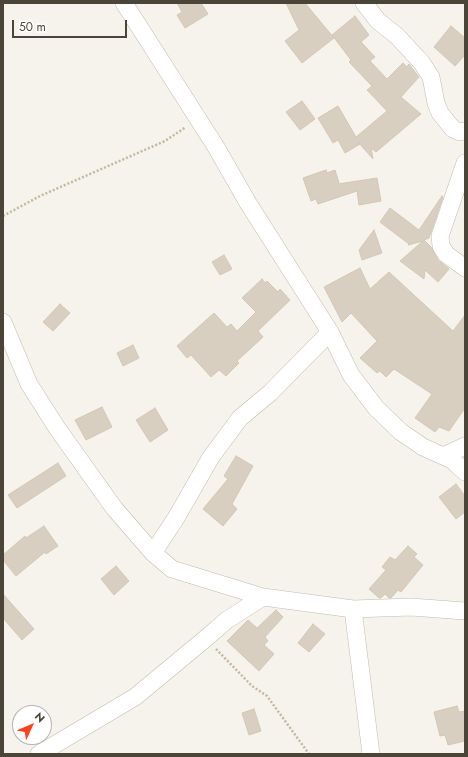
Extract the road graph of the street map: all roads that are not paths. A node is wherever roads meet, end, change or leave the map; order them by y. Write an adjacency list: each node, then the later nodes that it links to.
1 (124, 3): 7 (street)
2 (364, 3): 3 (street)
3 (465, 131)
4 (465, 163): 5 (street)
5 (465, 268)
6 (3, 322): 11 (street)
7 (330, 332): 9 (street); 11 (street)
8 (465, 446): 9 (street)
9 (443, 456): 10 (street)
10 (465, 472)
11 (153, 553): 12 (street)
12 (263, 597): 13 (street); 15 (street)
13 (353, 609): 14 (street); 16 (street)
14 (465, 610)
15 (39, 754)
16 (371, 754)

